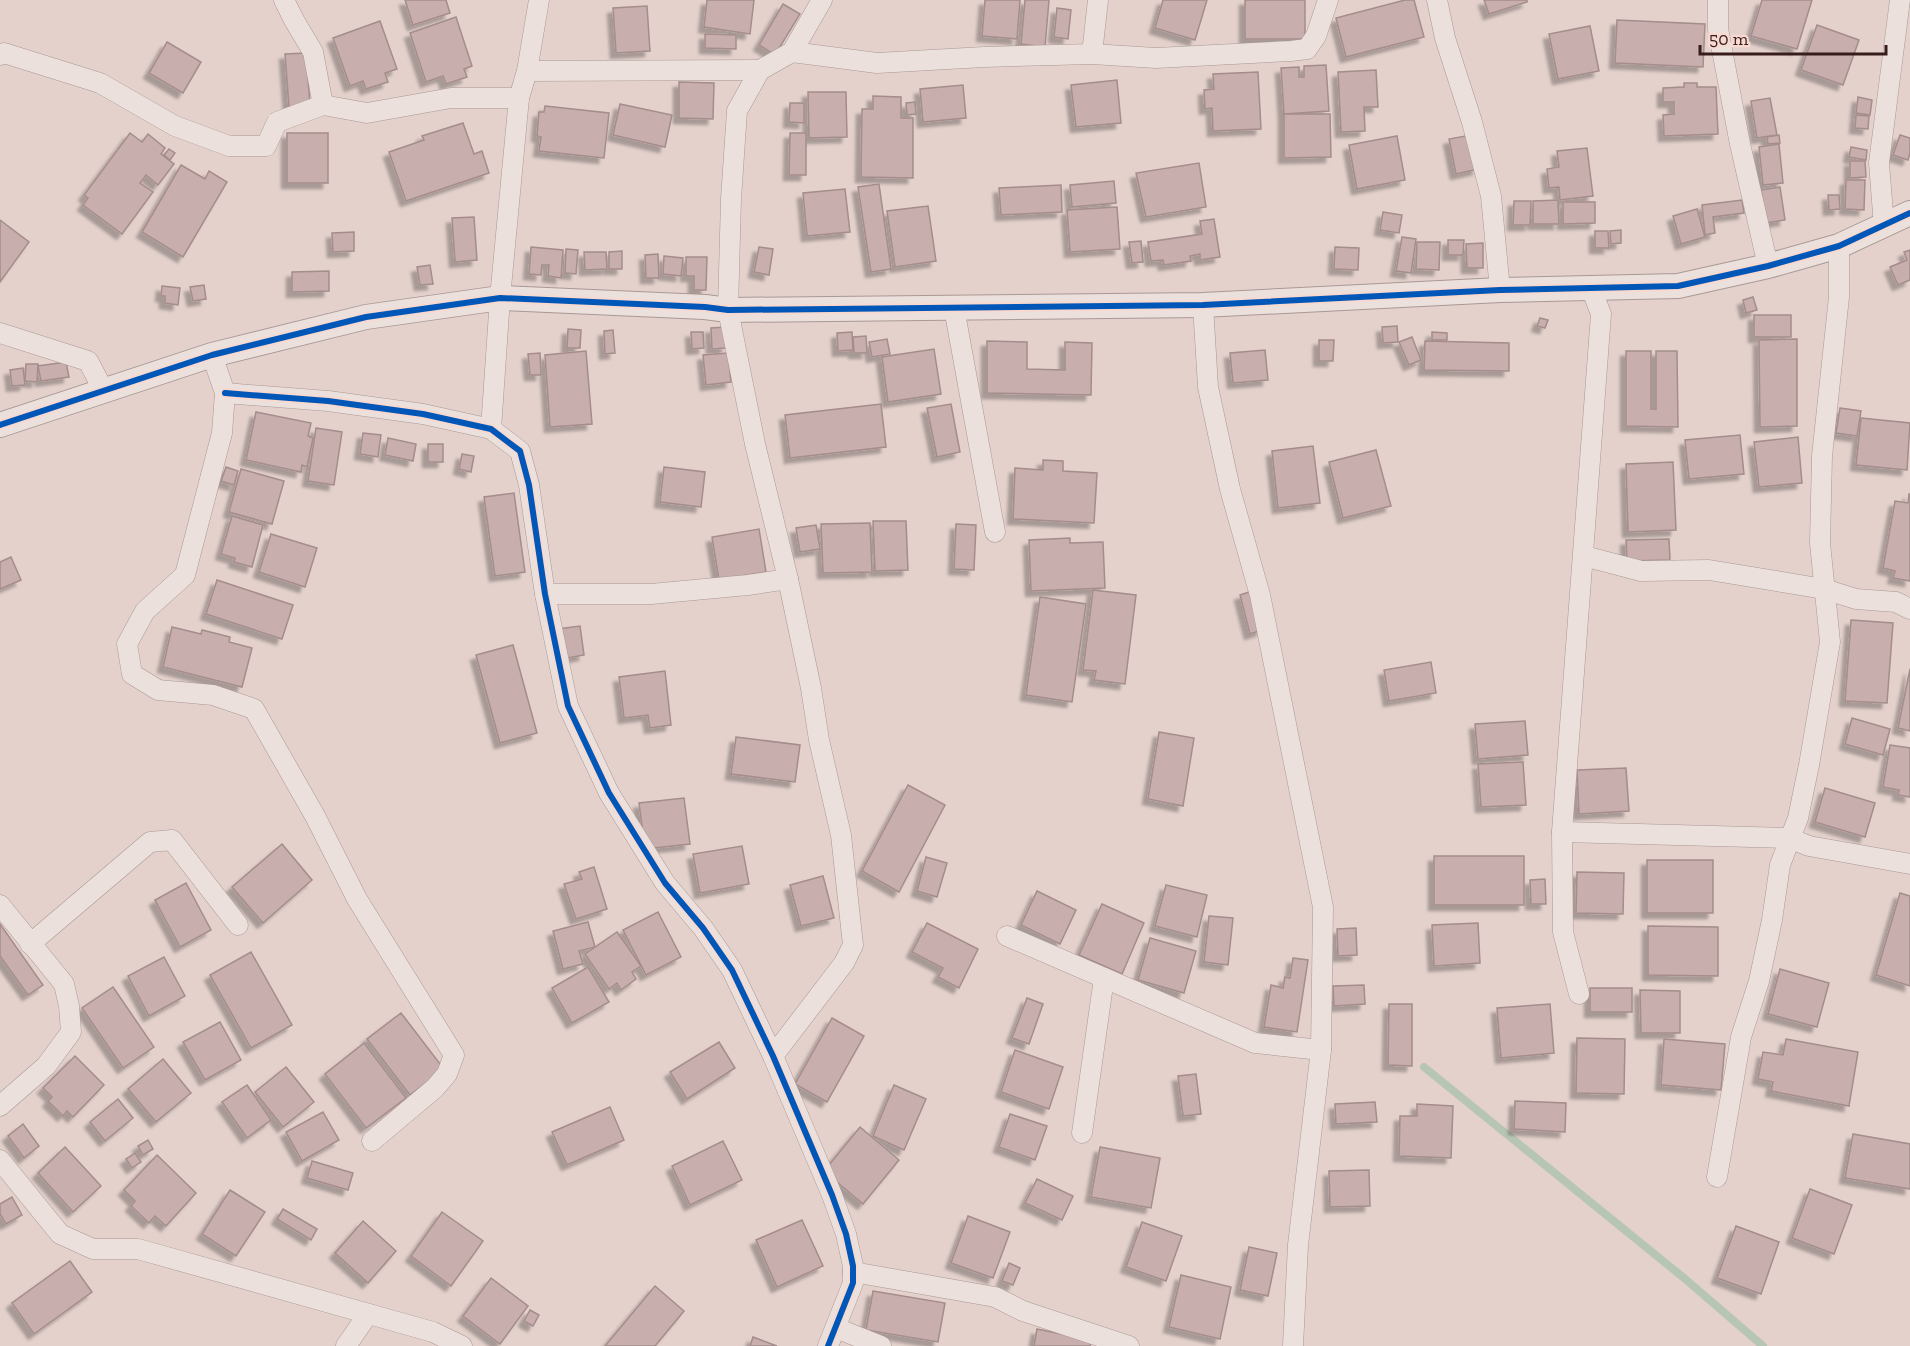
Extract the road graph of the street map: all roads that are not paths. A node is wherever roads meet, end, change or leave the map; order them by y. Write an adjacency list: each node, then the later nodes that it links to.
1 (284, 0): 15 (street)
2 (539, 0): 13 (street)
3 (822, 0): 9 (street)
4 (1098, 0): 10 (street)
5 (1328, 0): 10 (street)
6 (1437, 0): 21 (street)
7 (1718, 0): 19 (street)
8 (1900, 0): 17 (street)
9 (792, 52): 10 (street); 12 (street)
10 (1092, 54)
11 (0, 55): 15 (street)
12 (760, 70): 13 (street); 25 (street)
13 (527, 71): 14 (street)
14 (519, 98): 15 (street); 22 (street)
15 (323, 105)
16 (1910, 213): 17 (street)
17 (1884, 226): 18 (street)
18 (1839, 246): 19 (street); 35 (street)
19 (1768, 266): 20 (street)
20 (1591, 288): 21 (street); 33 (street)
21 (1500, 290): 23 (street)
22 (500, 298): 25 (street); 27 (street); 31 (street)
23 (1203, 305): 24 (street); 47 (street)
24 (954, 308): 25 (street); 32 (street)
25 (728, 310): 34 (street)
26 (0, 333): 28 (street)
27 (212, 355): 28 (street); 29 (street)
28 (104, 391): 30 (street)
29 (225, 393): 31 (street); 51 (street)
30 (0, 426)
31 (491, 429): 36 (street)
32 (995, 532)
33 (1584, 556): 35 (street); 38 (street)
34 (789, 579): 36 (street); 48 (street)
35 (1824, 589): 37 (street); 39 (street)
36 (545, 594): 48 (street)
37 (1910, 609)
38 (1562, 832): 39 (street); 46 (street)
39 (1789, 838): 40 (street); 53 (street)
40 (1910, 864)
41 (0, 905): 44 (street)
42 (237, 925): 44 (street)
43 (1007, 936): 45 (street)
44 (30, 944): 49 (street)
45 (1104, 978): 47 (street); 50 (street)
46 (1578, 994)
47 (1321, 1050): 62 (street)
48 (773, 1056): 54 (street)
49 (0, 1106)
50 (1082, 1133)
51 (372, 1141)
52 (0, 1160): 55 (street)
53 (1717, 1178)
54 (853, 1272): 56 (street); 61 (street)
55 (368, 1314): 57 (street); 58 (street)
56 (836, 1328): 59 (street); 60 (street)
57 (346, 1346)
58 (462, 1346)
59 (828, 1346)
60 (880, 1346)
61 (1129, 1346)
62 (1293, 1346)

